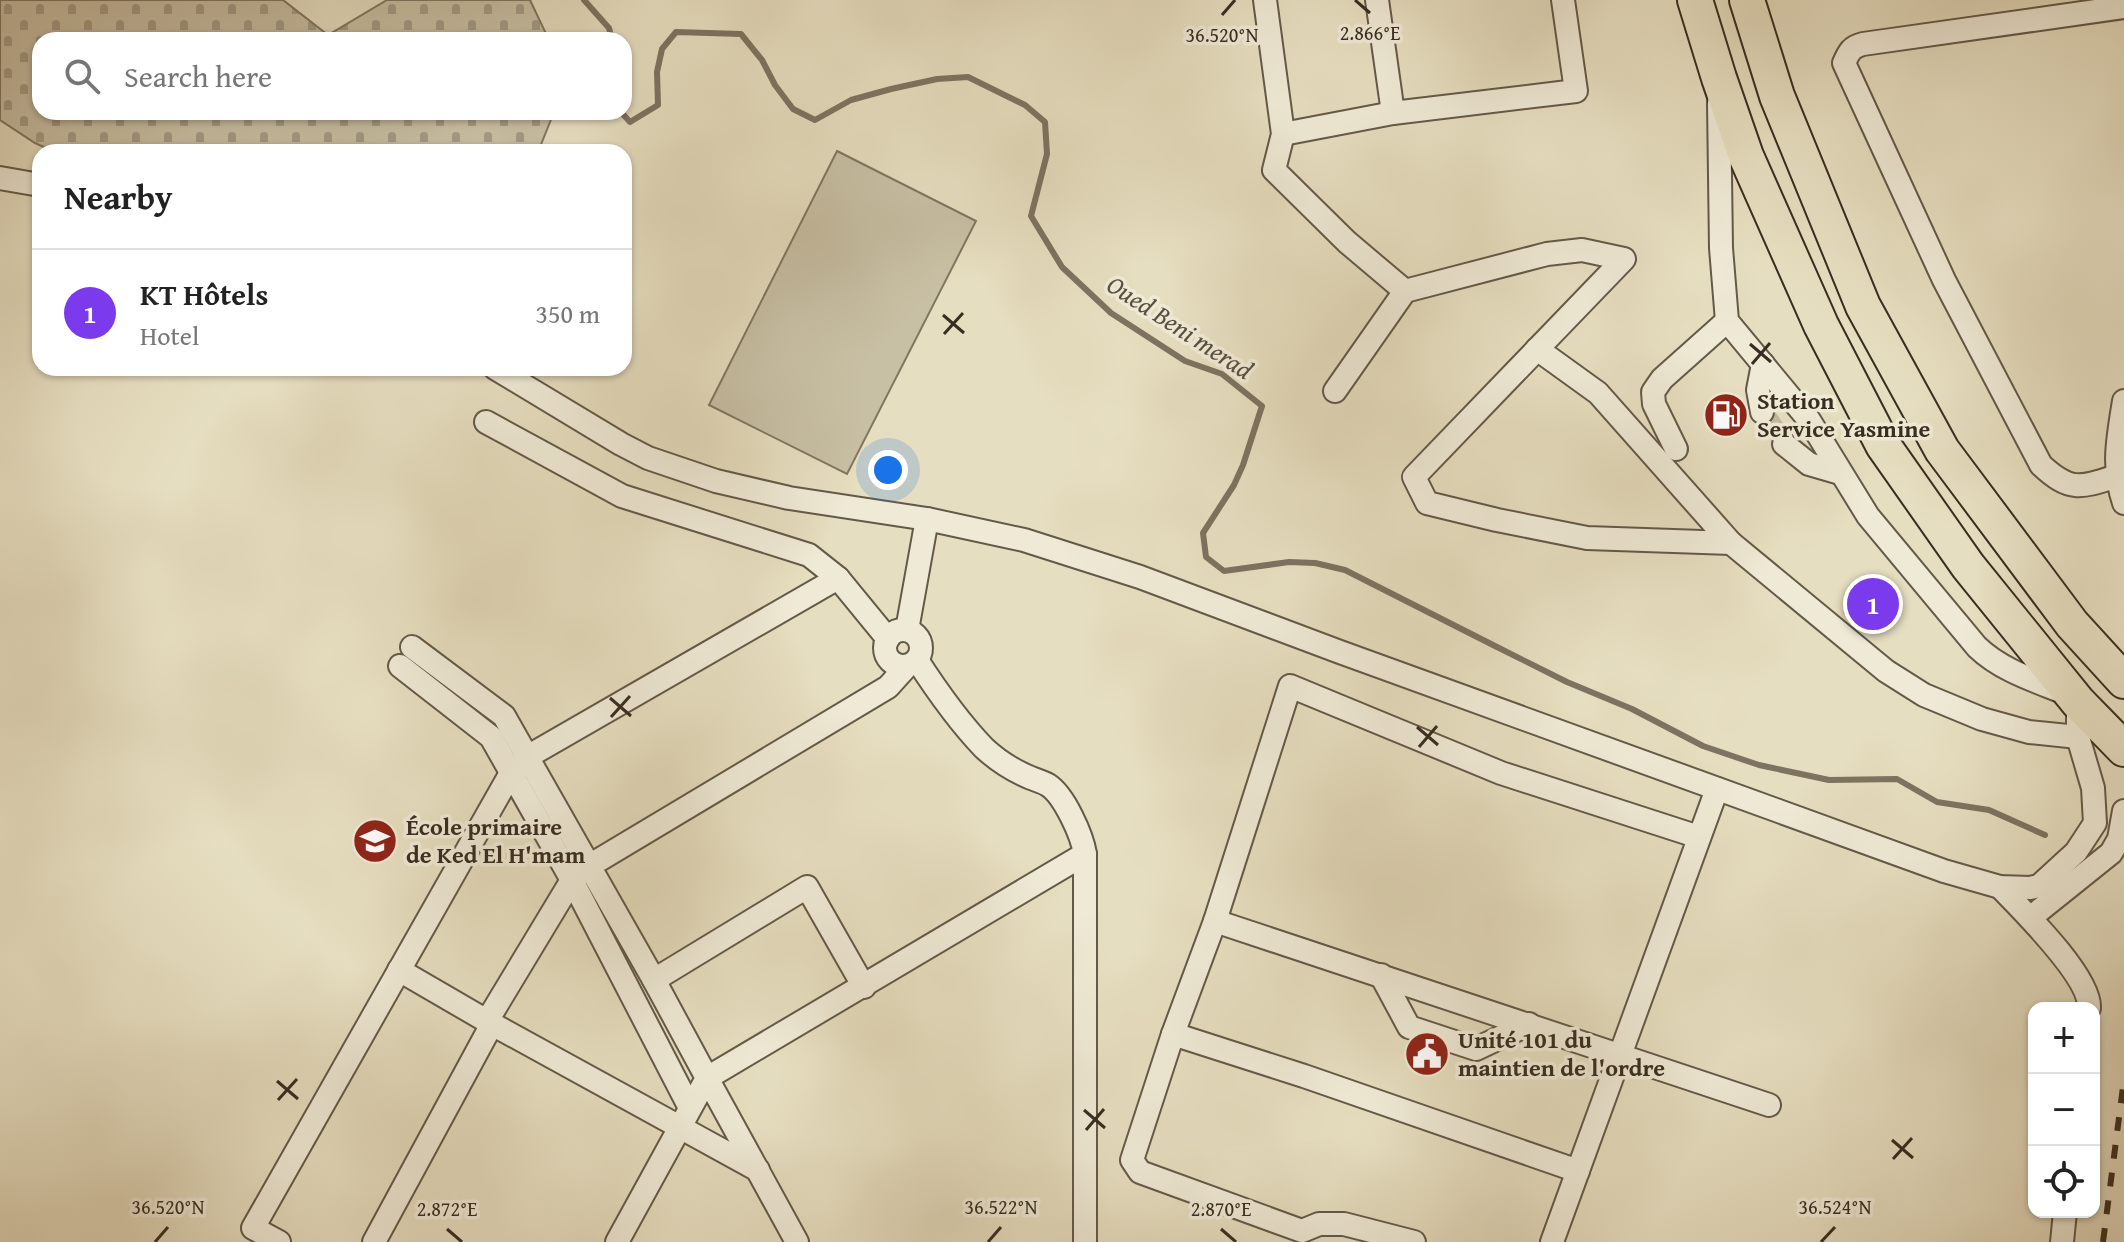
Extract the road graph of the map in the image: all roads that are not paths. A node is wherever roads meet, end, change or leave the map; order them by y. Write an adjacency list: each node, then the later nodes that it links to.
1 (1265, 0): 9 (street)
2 (1377, 0): 8 (street)
3 (1563, 0): 8 (street)
4 (1695, 0): 7 (highway)
5 (1747, 0): 32 (highway)
6 (2124, 7): 24 (street)
7 (1719, 78): 13 (street); 33 (highway)
8 (1393, 113): 9 (street)
9 (1283, 134): 12 (street)
10 (0, 178): 11 (street)
11 (32, 184)
12 (1405, 291): 14 (street); 17 (street)
13 (1727, 321): 15 (street); 22 (street)
14 (1537, 349): 27 (street); 27 (street)
15 (1763, 364): 19 (street); 23 (street)
16 (508, 376): 26 (street)
17 (1335, 391)
18 (2124, 401): 24 (street)
19 (1762, 412)
20 (486, 422): 28 (street)
21 (1784, 444): 23 (street)
22 (1676, 449)
23 (1840, 473): 33 (street)
24 (2117, 476): 25 (street)
25 (2124, 503)
26 (927, 519): 29 (street); 37 (street)
27 (1731, 543): 34 (street)
28 (838, 578): 29 (street); 36 (street)
29 (897, 635): 31 (street); 31 (street)
30 (406, 657): 36 (street)
31 (912, 663): 40 (street); 41 (street)
32 (2124, 681)
33 (2076, 699): 34 (street); 35 (highway)
34 (2078, 737): 42 (street)
35 (2124, 749)
36 (519, 765): 41 (street); 45 (street)
37 (1717, 789): 39 (street); 42 (street)
38 (2124, 811): 43 (street)
39 (1699, 837): 44 (street); 53 (street)
40 (1085, 854): 48 (street); 64 (street)
41 (581, 873): 47 (street); 50 (street); 56 (street)
42 (2000, 887): 43 (street)
43 (2030, 918): 49 (street)
44 (1215, 921): 46 (street); 52 (street)
45 (399, 970): 50 (street); 60 (street)
46 (1381, 975): 51 (street); 51 (street)
47 (654, 980): 48 (street); 54 (street)
48 (864, 987): 54 (street)
49 (2090, 1002)
50 (489, 1023): 56 (street); 61 (street)
51 (1529, 1024): 53 (street)
52 (1173, 1034): 58 (street); 65 (street)
53 (1620, 1055): 55 (street); 58 (street)
54 (707, 1078): 56 (street); 57 (street)
55 (1769, 1105)
56 (685, 1118): 57 (street); 62 (street)
57 (758, 1170): 63 (street)
58 (1578, 1171): 66 (street)
59 (2064, 1218): 67 (street)
60 (279, 1242)
61 (374, 1242)
62 (617, 1242)
63 (797, 1242)
64 (1085, 1242)
65 (1414, 1242)
66 (1552, 1242)
67 (2062, 1242)

